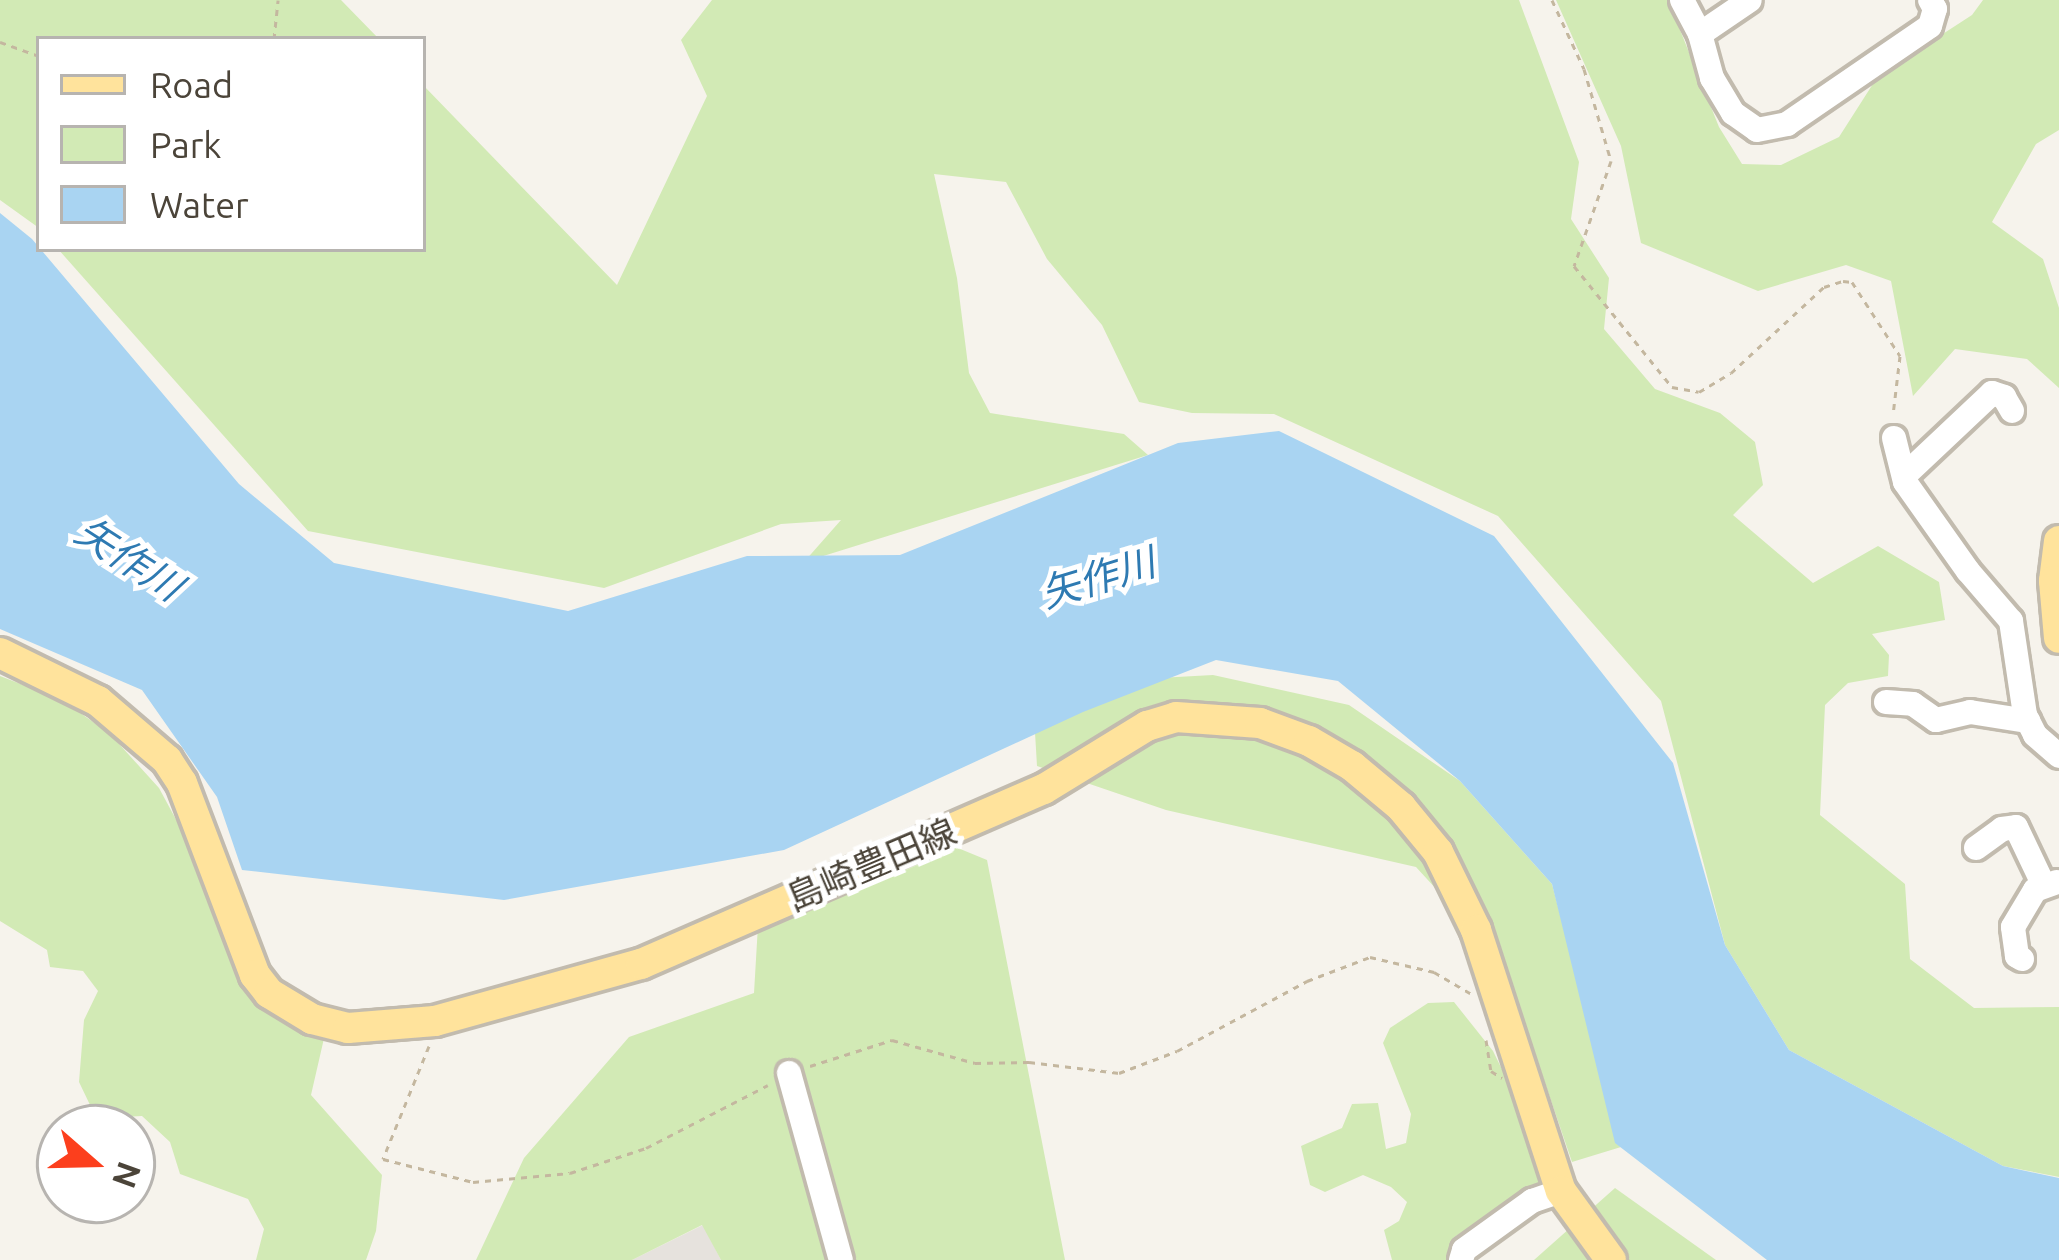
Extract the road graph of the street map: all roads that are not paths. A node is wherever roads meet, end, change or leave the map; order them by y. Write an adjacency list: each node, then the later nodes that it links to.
1 (1682, 0): 4 (street)
2 (1750, 0): 4 (street)
3 (1930, 0): 4 (street)
4 (1700, 34)
5 (2012, 411): 7 (street)
6 (1894, 438): 7 (street)
7 (1904, 476): 12 (street)
8 (2059, 541): 9 (main road)
9 (2059, 638)
10 (0, 653): 18 (main road, 島崎豊田線)
11 (1886, 702): 12 (street)
12 (2028, 722): 13 (street)
13 (2059, 756)
14 (1976, 848): 15 (street)
15 (2052, 884): 16 (street)
16 (2023, 959)
17 (789, 1073): 19 (street)
18 (1561, 1191): 20 (street); 21 (main road, 島崎豊田線)
19 (842, 1260)
20 (1461, 1260)
21 (1611, 1260)

